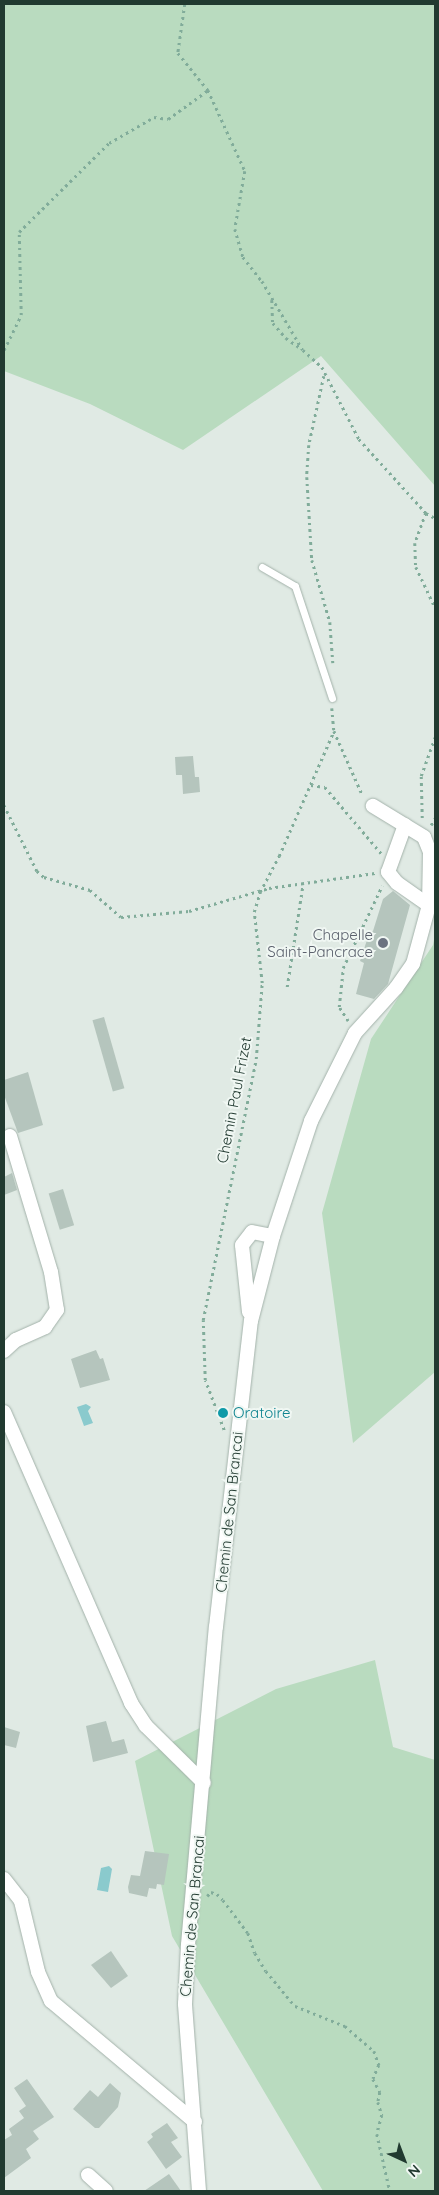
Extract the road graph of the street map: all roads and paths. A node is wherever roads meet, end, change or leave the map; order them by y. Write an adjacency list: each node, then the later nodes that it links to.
1 (185, 4): 2 (path)
2 (208, 90): 3 (path); 4 (path)
3 (272, 298): 5 (path); 5 (path)
4 (4, 350)
5 (303, 350): 6 (path)
6 (324, 376): 7 (path); 11 (path)
7 (426, 513): 8 (path); 10 (path)
8 (435, 518)
9 (262, 567): 12 (lane)
10 (435, 607)
11 (334, 671)
12 (332, 698): 13 (path)
13 (334, 731): 15 (path, Chemin Paul Frizet); 17 (path)
14 (435, 737): 19 (path)
15 (310, 786): 20 (path); 22 (path, Chemin Paul Frizet)
16 (4, 805): 22 (path)
17 (373, 806): 18 (street)
18 (405, 825): 19 (street); 20 (street)
19 (424, 837): 23 (street, Chemin de San Brancai)
20 (389, 868): 21 (path); 23 (street); 25 (path)
21 (303, 884): 22 (path); 24 (path)
22 (260, 892): 31 (path, Chemin Paul Frizet)
23 (428, 905): 25 (street, Chemin de San Brancai)
24 (287, 987)
25 (355, 1033): 27 (street, Chemin de San Brancai)
26 (10, 1136): 29 (street)
27 (273, 1236): 28 (street, Chemin de San Brancai); 28 (street)
28 (251, 1321): 31 (street, Chemin de San Brancai)
29 (4, 1351)
30 (4, 1412): 32 (street)
31 (236, 1452): 32 (street, Chemin de San Brancai)
32 (204, 1783): 34 (street, Chemin de San Brancai)
33 (4, 1879): 35 (street)
34 (190, 1909): 35 (street, Chemin de San Brancai); 39 (path)
35 (195, 2122): 38 (street, Chemin de San Brancai)
36 (88, 2175): 37 (street)
37 (106, 2191)
38 (199, 2191)
39 (390, 2191)

